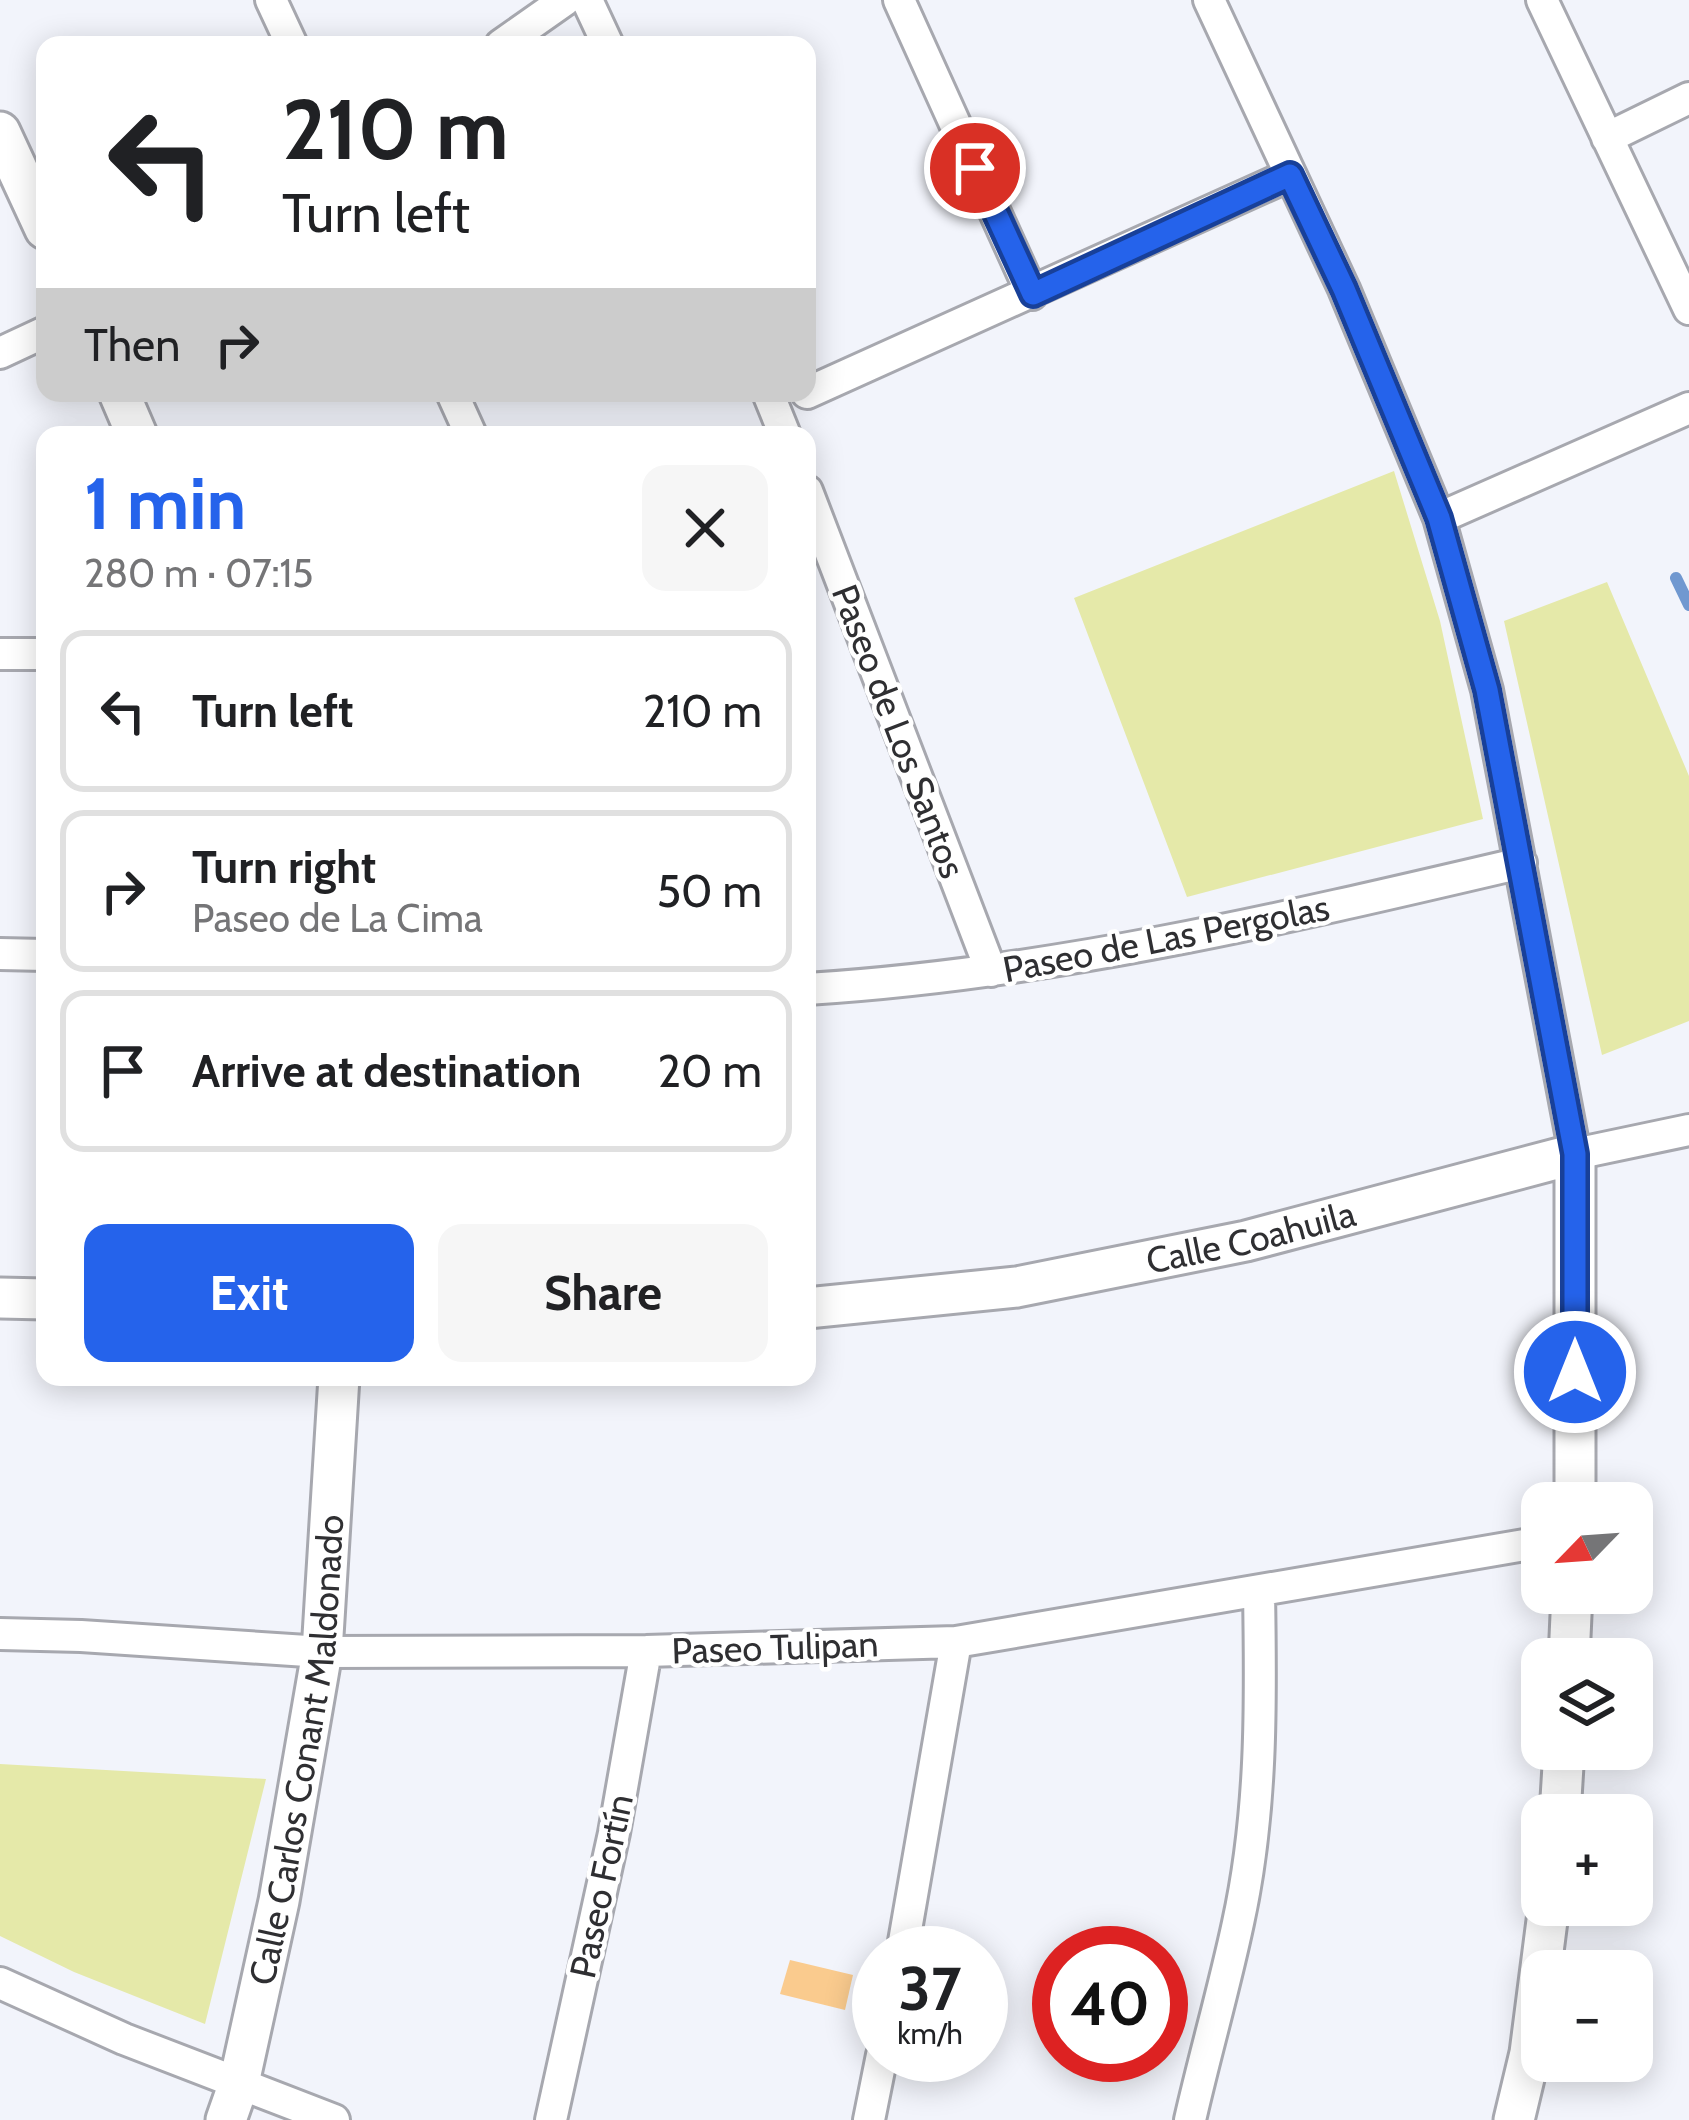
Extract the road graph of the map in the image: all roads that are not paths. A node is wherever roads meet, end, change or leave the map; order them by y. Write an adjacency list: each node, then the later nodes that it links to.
1 (272, 0): 7 (street)
2 (566, 0): 8 (street)
3 (587, 0): 9 (street)
4 (899, 0): 15 (street)
5 (1209, 0): 13 (street)
6 (1542, 0): 12 (street)
7 (288, 36)
8 (514, 36)
9 (604, 36)
10 (1689, 98): 12 (street)
11 (0, 132): 14 (street)
12 (1607, 138): 16 (street)
13 (1290, 175): 15 (street); 22 (street)
14 (36, 210)
15 (1033, 294): 19 (street)
16 (1689, 309)
17 (36, 336): 18 (street)
18 (0, 353)
19 (816, 389)
20 (1689, 408): 22 (street)
21 (816, 514): 28 (street, Paseo de Los Santos)
22 (1439, 518): 25 (street)
23 (0, 653): 24 (street)
24 (36, 654)
25 (1521, 863): 28 (street, Paseo de Las Pergolas); 31 (street)
26 (0, 954): 27 (street)
27 (36, 955)
28 (991, 971): 29 (street, Paseo de Las Pergolas)
29 (816, 988)
30 (1689, 1130): 31 (street, Calle Coahuila)
31 (1575, 1154): 34 (street, Calle Coahuila); 36 (street)
32 (0, 1298): 33 (street)
33 (36, 1300)
34 (816, 1307)
35 (338, 1386): 42 (street, Calle Carlos Conant Maldonado)
36 (1575, 1482)
37 (1521, 1546): 38 (street, Paseo Tulipan)
38 (1259, 1592): 40 (street, Paseo Tulipan); 52 (street)
39 (0, 1634): 42 (street, Paseo Tulipan)
40 (956, 1642): 41 (street, Paseo Tulipan); 43 (street)
41 (646, 1651): 42 (street, Paseo Tulipan); 50 (street, Paseo Fortín)
42 (322, 1652): 47 (street, Calle Carlos Conant Maldonado)
43 (907, 1926)
44 (1547, 1926): 53 (street)
45 (0, 1983): 47 (street)
46 (877, 2082): 51 (street)
47 (239, 2083): 48 (street, Calle Carlos Conant Maldonado); 49 (street)
48 (226, 2120)
49 (334, 2120)
50 (551, 2120)
51 (869, 2120)
52 (1190, 2120)
53 (1514, 2120)

